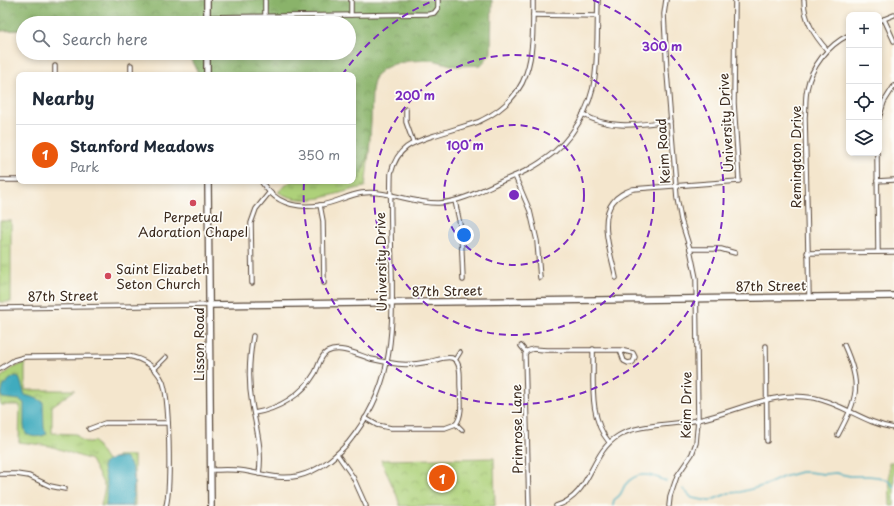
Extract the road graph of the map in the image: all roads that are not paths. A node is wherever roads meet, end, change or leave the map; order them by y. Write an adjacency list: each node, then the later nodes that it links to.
1 (207, 0): 13 (street)
2 (264, 0): 14 (street)
3 (351, 0): 10 (street)
4 (438, 0): 10 (street)
5 (533, 0): 11 (street, University Drive)
6 (598, 0): 15 (street)
7 (666, 0): 30 (street, Keim Road)
8 (735, 0): 40 (street, University Drive)
9 (804, 0): 19 (street)
10 (351, 15): 14 (street)
11 (533, 15): 15 (street); 31 (street, University Drive)
12 (894, 15): 16 (street)
13 (207, 16)
14 (265, 16)
15 (597, 16): 29 (street)
16 (884, 19): 18 (street)
17 (846, 37): 19 (street, Remington Drive)
18 (894, 41)
19 (827, 50): 49 (street, Remington Drive)
20 (207, 60): 25 (street)
21 (131, 65): 24 (street)
22 (55, 66): 23 (street)
23 (55, 72)
24 (131, 72)
25 (207, 72)
26 (894, 86): 28 (street)
27 (406, 108): 31 (street)
28 (882, 108)
29 (583, 114): 30 (street); 33 (street)
30 (671, 122): 40 (street, Keim Road)
31 (413, 142): 42 (street, University Drive)
32 (877, 156): 37 (street)
33 (515, 176): 43 (street); 50 (street)
34 (0, 180): 35 (street)
35 (16, 180)
36 (894, 180): 37 (street)
37 (877, 181): 46 (street)
38 (208, 184): 59 (street, Lisson Road)
39 (262, 184): 41 (street)
40 (676, 185): 45 (street, Keim Road); 51 (street)
41 (269, 193): 44 (street); 53 (street)
42 (390, 194): 43 (street); 44 (street); 58 (street, University Drive)
43 (455, 201): 52 (street)
44 (320, 205): 54 (street)
45 (690, 249): 48 (street); 57 (street, Keim Road)
46 (878, 252): 47 (street); 49 (street)
47 (894, 252)
48 (735, 253)
49 (808, 253): 56 (street, Remington Drive)
50 (540, 278)
51 (616, 278)
52 (463, 280)
53 (252, 283)
54 (324, 283)
55 (894, 296): 56 (street, 87th Street)
56 (809, 297): 57 (street, 87th Street)
57 (696, 298): 58 (street, 87th Street); 78 (street, Keim Drive)
58 (392, 303): 59 (street, 87th Street); 71 (street, University Drive)
59 (210, 306): 60 (street, 87th Street); 88 (street, Lisson Road)
60 (0, 308)
61 (253, 336): 76 (street)
62 (844, 345): 75 (street)
63 (521, 346): 68 (street)
64 (766, 346): 74 (street)
65 (594, 349): 66 (street); 68 (street); 86 (street)
66 (620, 350): 66 (street)
67 (460, 352): 70 (street)
68 (526, 352): 95 (street, Primrose Lane)
69 (166, 356): 72 (street)
70 (455, 360): 71 (street); 80 (street)
71 (387, 362): 76 (street); 77 (street, University Drive)
72 (154, 368): 73 (street); 79 (street)
73 (0, 369)
74 (767, 400): 75 (street); 78 (street); 85 (street)
75 (850, 412): 81 (street); 84 (street)
76 (254, 413): 90 (street)
77 (365, 418): 80 (street); 87 (street, University Drive)
78 (698, 420): 86 (street); 97 (street, Keim Drive)
79 (168, 423): 82 (street); 92 (street)
80 (456, 424): 83 (street)
81 (894, 428)
82 (89, 430)
83 (462, 430)
84 (838, 435)
85 (767, 441)
86 (610, 442): 96 (street)
87 (337, 454): 90 (street, University Drive); 94 (street)
88 (211, 470): 90 (street, University Drive); 93 (street, Lisson Road)
89 (0, 474): 91 (street)
90 (259, 474)
91 (65, 490)
92 (166, 506)
93 (211, 506)
94 (366, 506)
95 (528, 506)
96 (556, 506)
97 (669, 506)

